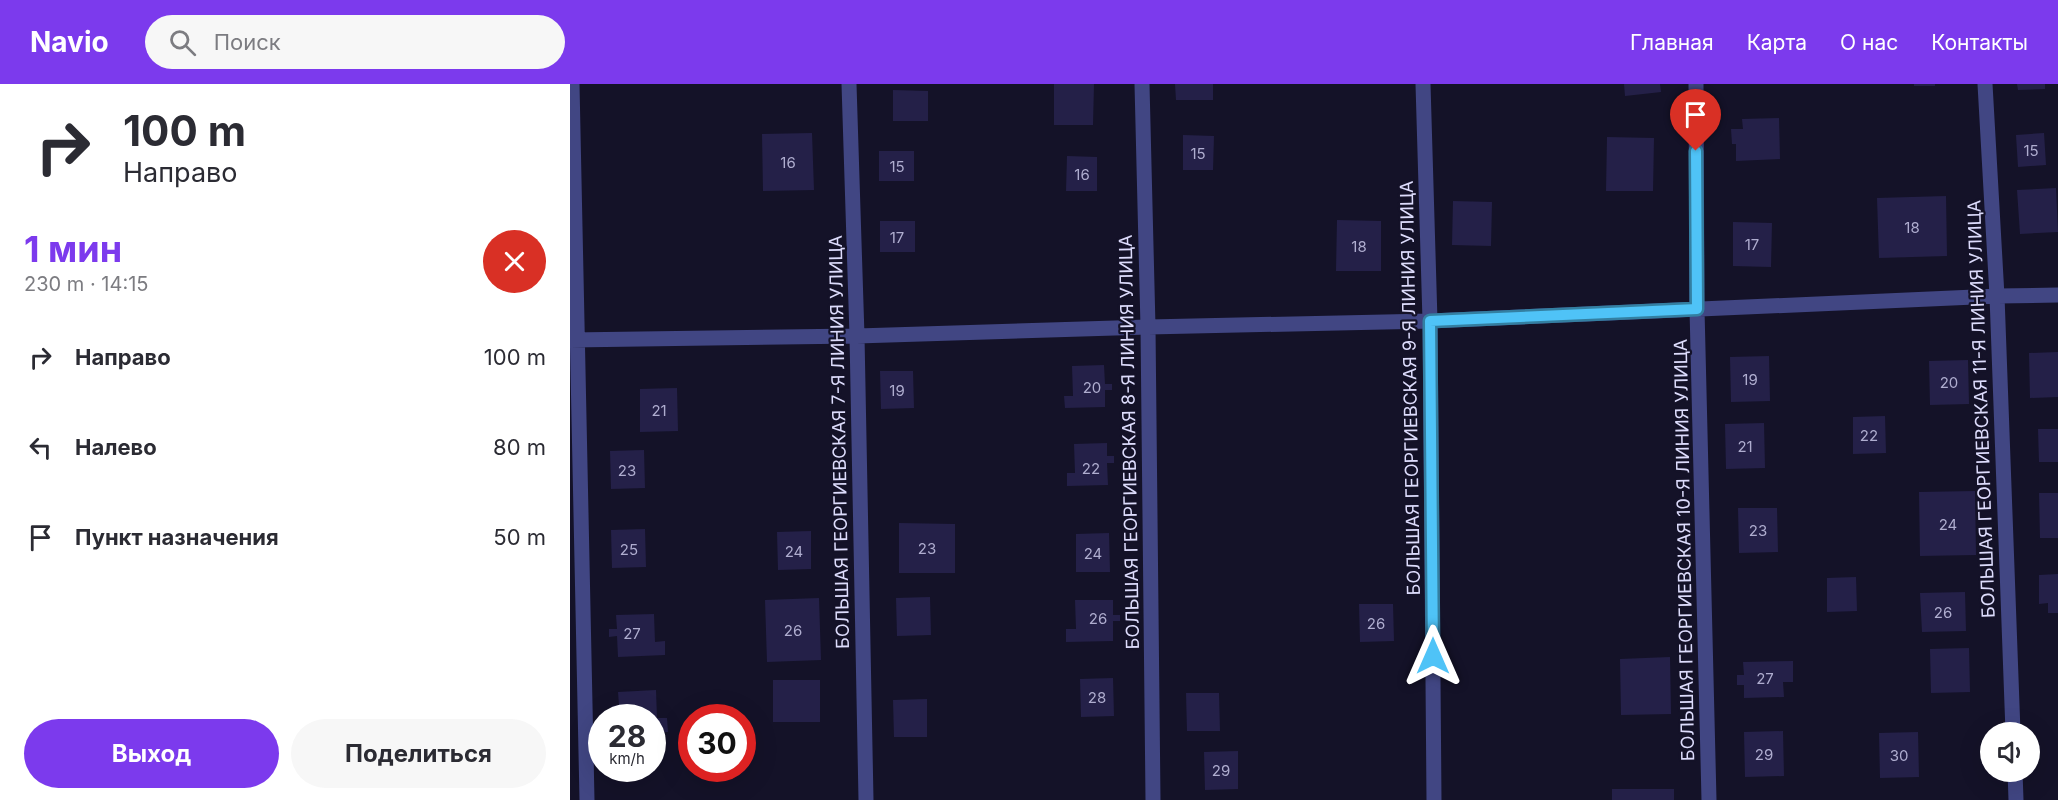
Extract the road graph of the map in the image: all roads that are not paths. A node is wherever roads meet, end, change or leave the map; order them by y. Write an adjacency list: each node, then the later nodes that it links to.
1 (572, 84): 13 (street)
2 (849, 84): 12 (street, БОЛЬШАЯ ГЕОРГИЕВСКАЯ 7-Я ЛИНИЯ УЛИЦА)
3 (1142, 84): 11 (street, БОЛЬШАЯ ГЕОРГИЕВСКАЯ 8-Я ЛИНИЯ УЛИЦА)
4 (1423, 84): 10 (street, БОЛЬШАЯ ГЕОРГИЕВСКАЯ 9-Я ЛИНИЯ УЛИЦА)
5 (1695, 84): 9 (street, БОЛЬШАЯ ГЕОРГИЕВСКАЯ 10-Я ЛИНИЯ УЛИЦА)
6 (1985, 84): 8 (street, БОЛЬШАЯ ГЕОРГИЕВСКАЯ 11-Я ЛИНИЯ УЛИЦА)
7 (2058, 295): 8 (street)
8 (1996, 296): 9 (street); 14 (street, БОЛЬШАЯ ГЕОРГИЕВСКАЯ 11-Я ЛИНИЯ УЛИЦА)
9 (1697, 309): 10 (street); 20 (street, БОЛЬШАЯ ГЕОРГИЕВСКАЯ 10-Я ЛИНИЯ УЛИЦА)
10 (1430, 321): 11 (street); 19 (street, БОЛЬШАЯ ГЕОРГИЕВСКАЯ 9-Я ЛИНИЯ УЛИЦА)
11 (1148, 327): 12 (street); 18 (street, БОЛЬШАЯ ГЕОРГИЕВСКАЯ 8-Я ЛИНИЯ УЛИЦА)
12 (856, 336): 13 (street); 17 (street, БОЛЬШАЯ ГЕОРГИЕВСКАЯ 7-Я ЛИНИЯ УЛИЦА)
13 (573, 340): 16 (street)
14 (2013, 722)
15 (2015, 782): 21 (street)
16 (587, 800)
17 (866, 800)
18 (1153, 800)
19 (1434, 800)
20 (1709, 800)
21 (2016, 800)

